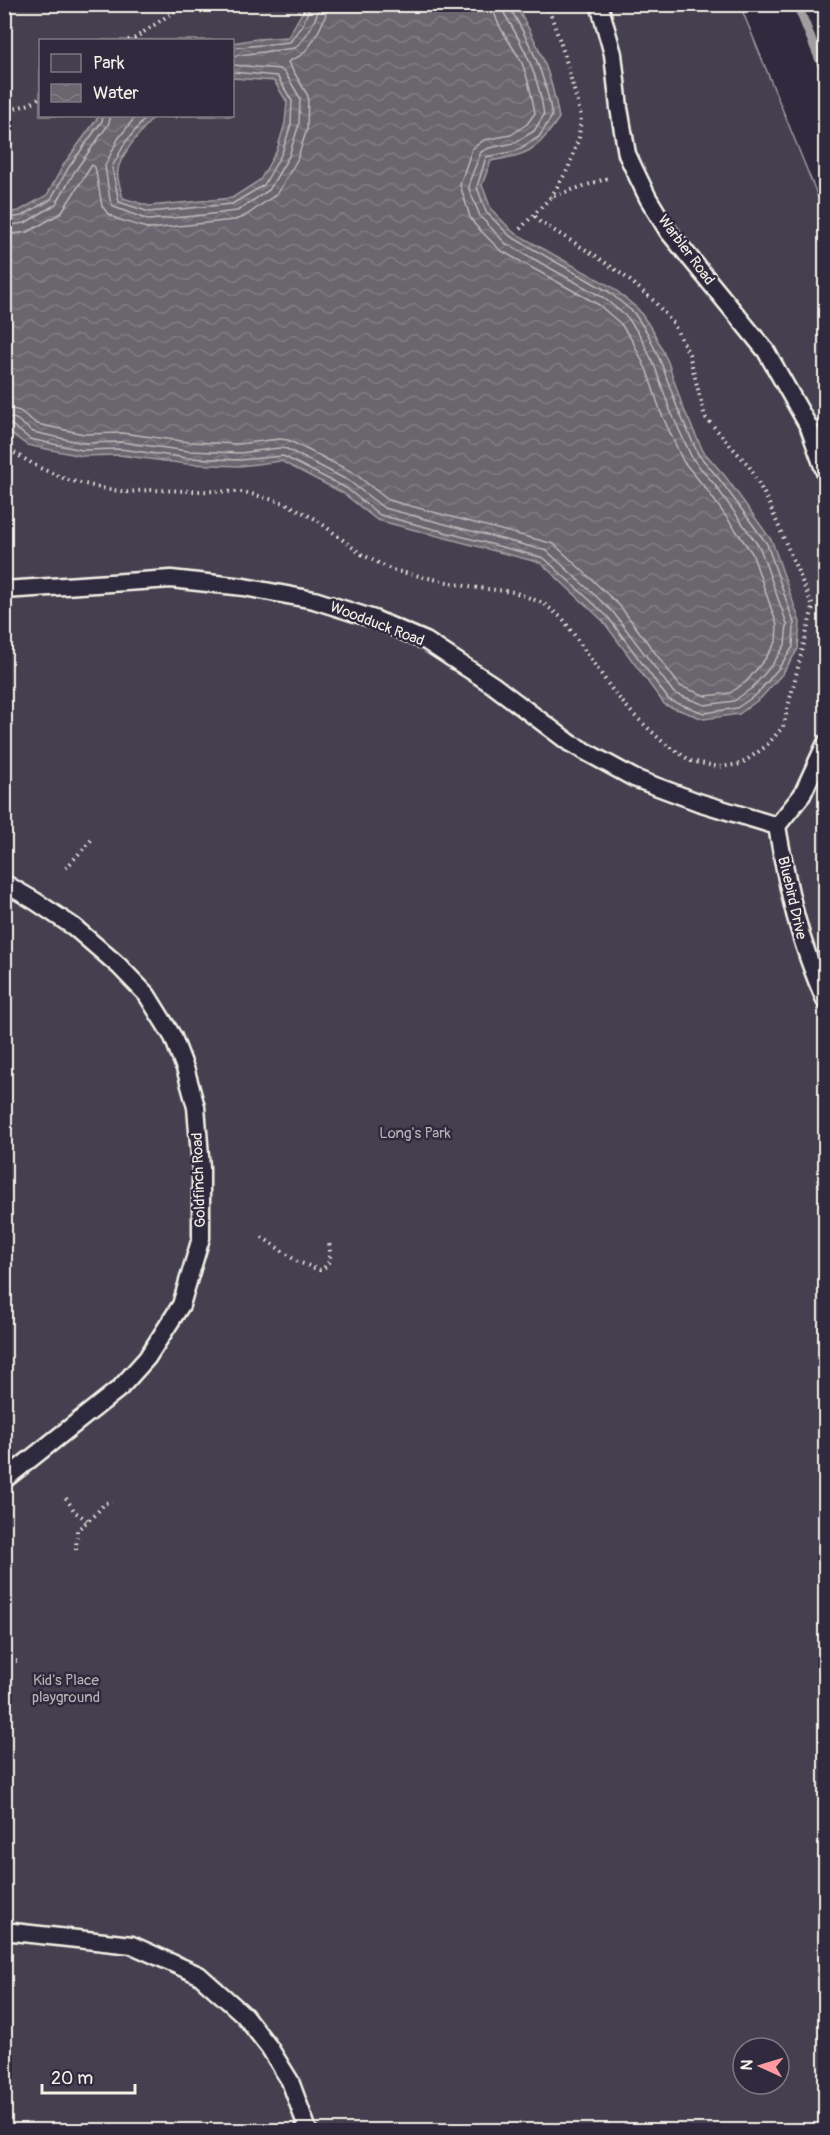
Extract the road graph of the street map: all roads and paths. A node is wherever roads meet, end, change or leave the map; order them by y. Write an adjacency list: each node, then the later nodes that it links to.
1 (185, 4): 4 (path)
2 (548, 4): 8 (path)
3 (599, 4): 7 (lane, Warbler Road)
4 (135, 39)
5 (39, 98): 6 (path)
6 (4, 112)
7 (634, 169): 8 (path); 12 (lane, Warbler Road)
8 (551, 197): 9 (path)
9 (534, 215): 10 (path); 11 (path)
10 (520, 229)
11 (4, 447)
12 (825, 475)
13 (4, 590): 15 (lane, Woodduck Road)
14 (825, 743): 15 (lane)
15 (777, 826): 19 (lane, Bluebird Drive)
16 (94, 837): 17 (path)
17 (66, 868)
18 (4, 884): 22 (lane, Goldfinch Road)
19 (825, 1002)
20 (262, 1237): 21 (path)
21 (329, 1241)
22 (4, 1480)
23 (66, 1498): 25 (path)
24 (112, 1502): 25 (path)
25 (87, 1520): 26 (path)
26 (76, 1550)
27 (4, 1660): 28 (path)
28 (17, 1661)
29 (4, 1931): 30 (lane)
30 (308, 2130)

